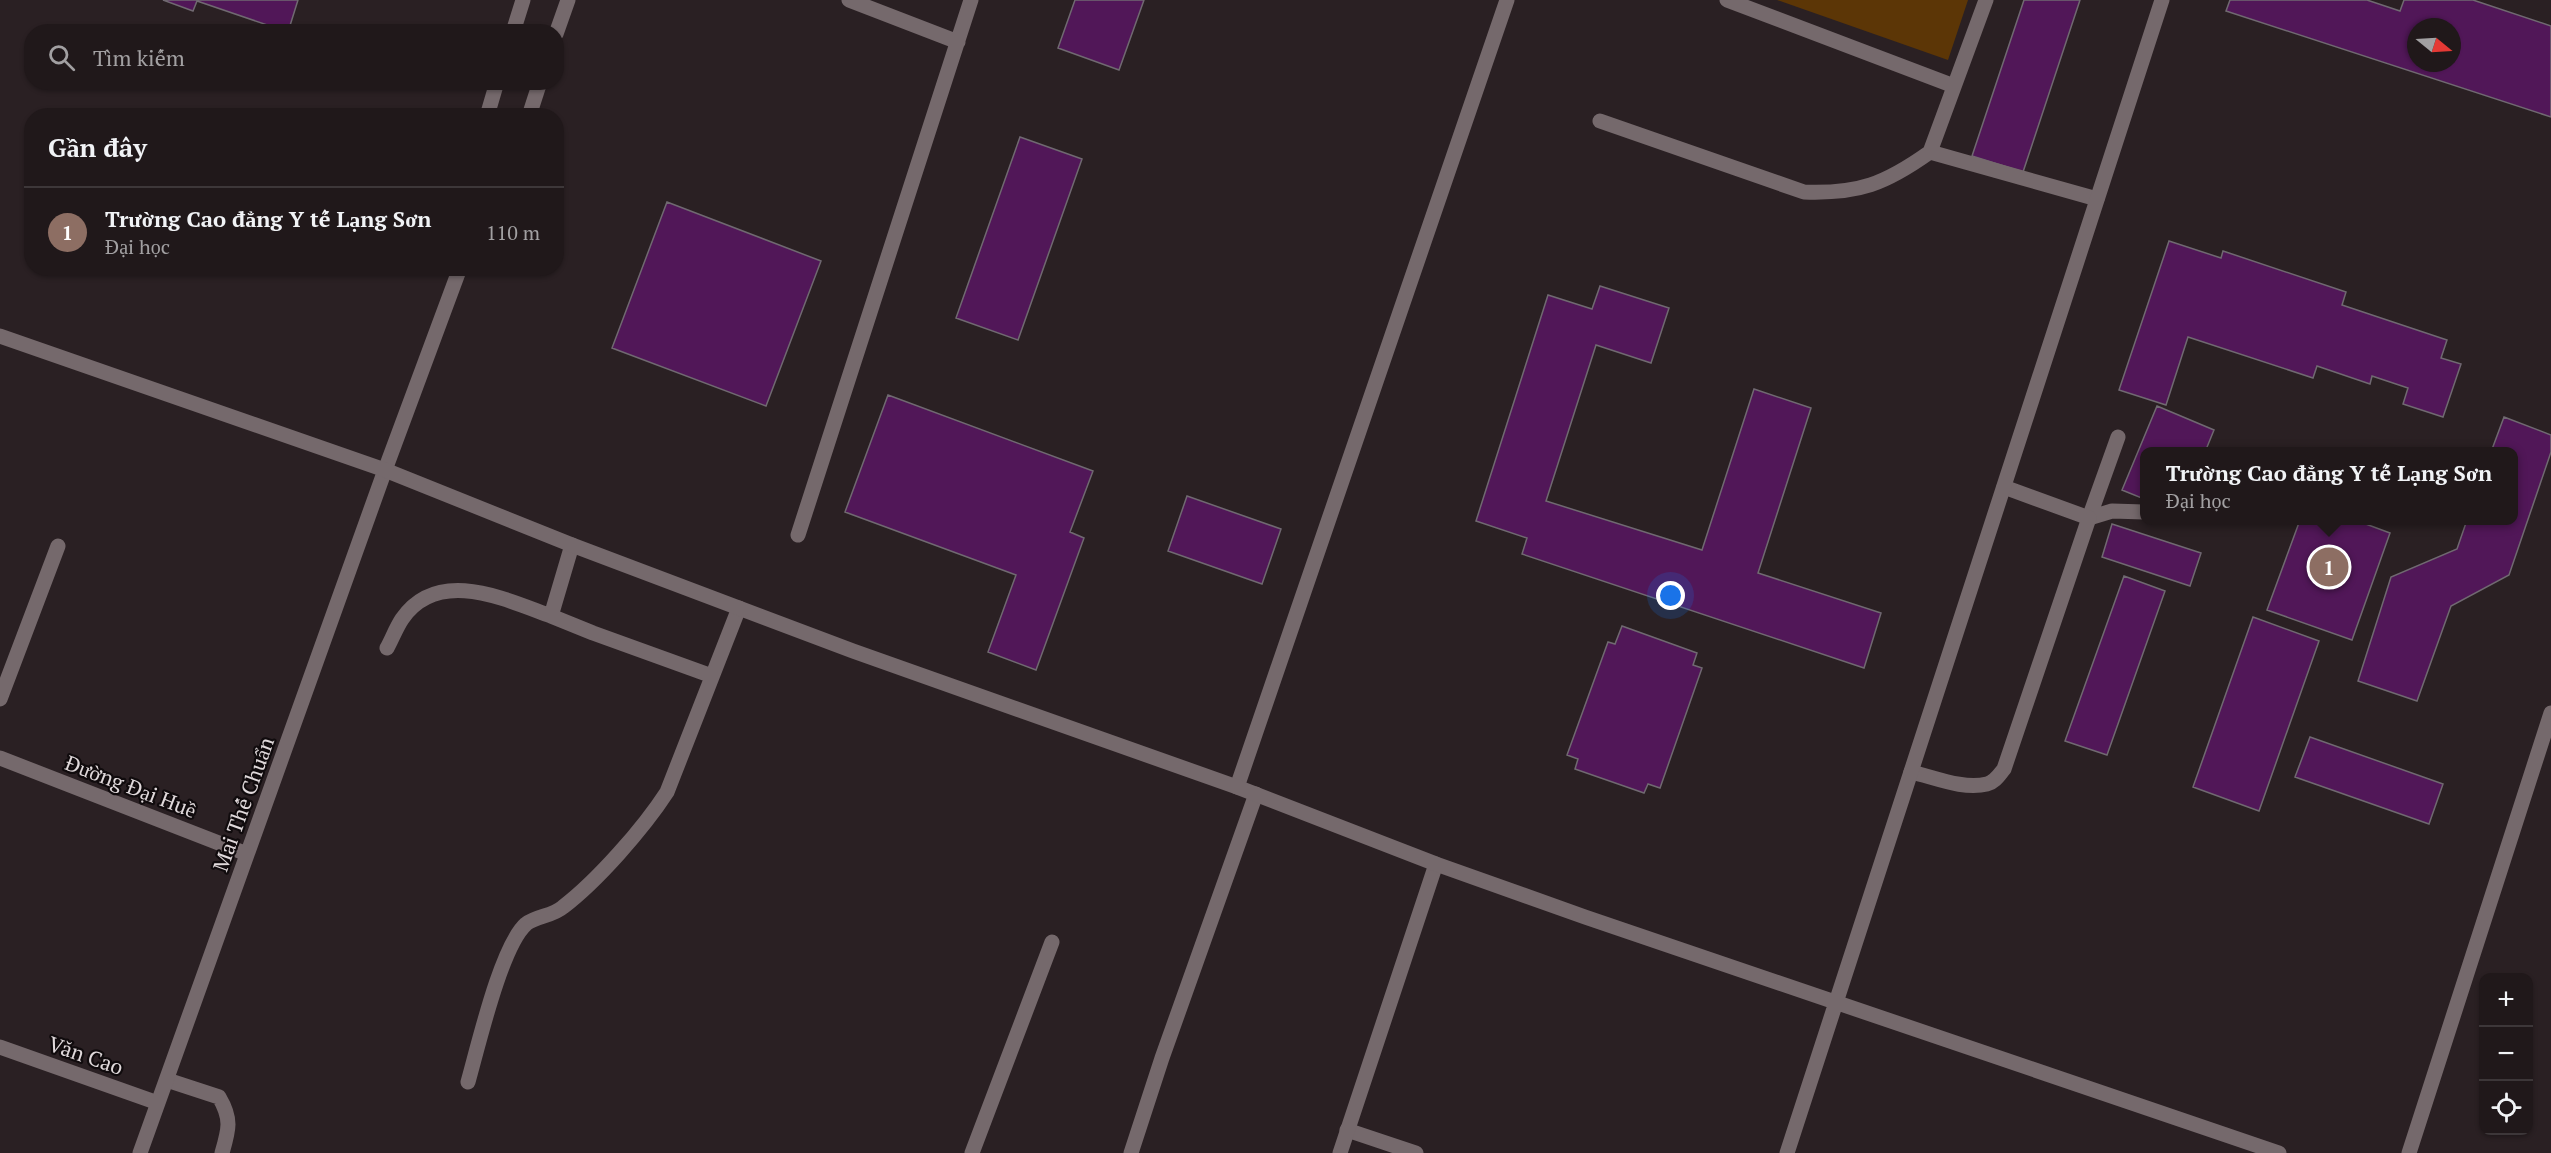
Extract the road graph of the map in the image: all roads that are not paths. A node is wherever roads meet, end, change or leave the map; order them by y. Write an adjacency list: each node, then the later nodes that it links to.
1 (523, 0): 9 (street)
2 (568, 0): 10 (street)
3 (849, 0): 11 (street)
4 (971, 0): 11 (street)
5 (1507, 0): 38 (street)
6 (1727, 0): 12 (street)
7 (1986, 0): 12 (street)
8 (2162, 0): 19 (street)
9 (516, 24)
10 (560, 24)
11 (958, 42): 27 (street)
12 (1954, 86): 18 (street)
13 (495, 90): 15 (street)
14 (537, 90): 16 (street)
15 (489, 108)
16 (532, 108)
17 (1600, 121): 18 (street)
18 (1930, 152): 19 (street)
19 (2097, 199): 24 (street)
20 (457, 276): 23 (street, Mai Thế Chuẩn)
21 (0, 336): 23 (street)
22 (2118, 437): 26 (street)
23 (385, 470): 28 (street); 40 (street, Mai Thế Chuẩn)
24 (2004, 487): 26 (street); 37 (street)
25 (2140, 512): 26 (street)
26 (2089, 518): 37 (street)
27 (798, 534)
28 (572, 544): 30 (street); 31 (street)
29 (58, 546): 34 (street)
30 (739, 608): 33 (street); 38 (street)
31 (551, 616): 32 (street); 33 (street)
32 (387, 648)
33 (712, 676): 46 (street)
34 (0, 699)
35 (2551, 713): 57 (street)
36 (0, 758): 40 (street, Đường Đại Huề)
37 (1911, 772): 43 (street)
38 (1237, 787): 39 (street)
39 (1256, 794): 41 (street); 52 (street)
40 (247, 854): 45 (street, Mai Thế Chuẩn)
41 (1436, 864): 43 (street); 48 (street)
42 (1052, 942): 51 (street)
43 (1836, 1003): 55 (street); 56 (street)
44 (0, 1047): 47 (street, Văn Cao)
45 (166, 1080): 47 (street, Mai Thế Chuẩn); 50 (street)
46 (468, 1082)
47 (158, 1103): 49 (street, Mai Thế Chuẩn)
48 (1347, 1130): 53 (street); 54 (street)
49 (140, 1153)
50 (222, 1153)
51 (972, 1153)
52 (1131, 1153)
53 (1340, 1153)
54 (1416, 1153)
55 (1786, 1153)
56 (2279, 1153)
57 (2409, 1153)

